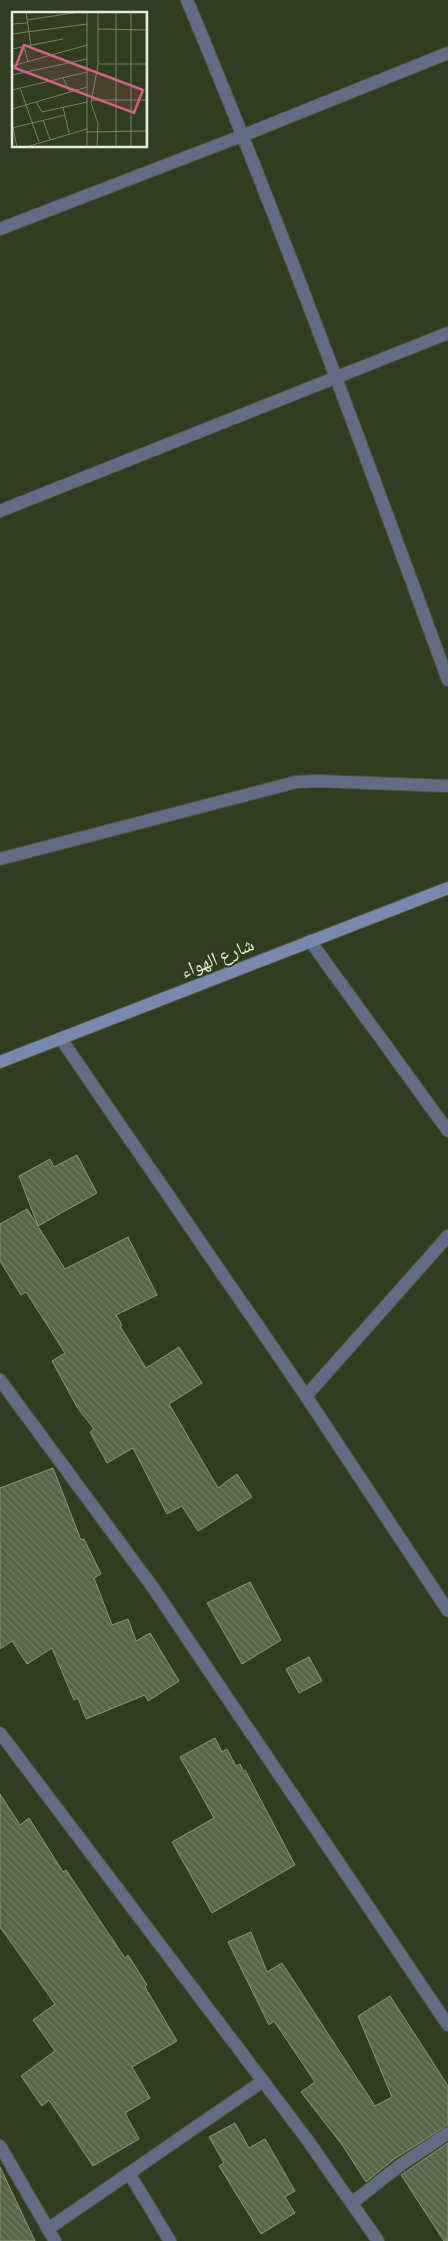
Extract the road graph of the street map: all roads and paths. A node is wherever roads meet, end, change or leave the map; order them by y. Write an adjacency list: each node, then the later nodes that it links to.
1 (187, 0): 3 (street)
2 (448, 53): 3 (street)
3 (244, 135): 4 (street); 6 (street)
4 (0, 229)
5 (448, 333): 6 (street)
6 (336, 377): 7 (street); 8 (street)
7 (0, 511)
8 (448, 680)
9 (448, 786): 10 (street)
10 (0, 859)
11 (448, 888): 12 (street, شارع الهواء)
12 (310, 941): 13 (street, شارع الهواء); 15 (street)
13 (60, 1039): 14 (street, شارع الهواء); 18 (street)
14 (0, 1062)
15 (448, 1131)
16 (448, 1236): 18 (street)
17 (0, 1380): 21 (street)
18 (306, 1396): 19 (street)
19 (448, 1611)
20 (0, 1733): 22 (street)
21 (448, 2024)
22 (263, 2081): 25 (street); 26 (street)
23 (448, 2133): 26 (street)
24 (0, 2146): 27 (street)
25 (129, 2173): 27 (street); 29 (street)
26 (352, 2203): 30 (street)
27 (48, 2229): 28 (street)
28 (55, 2241)
29 (170, 2241)
30 (378, 2241)

